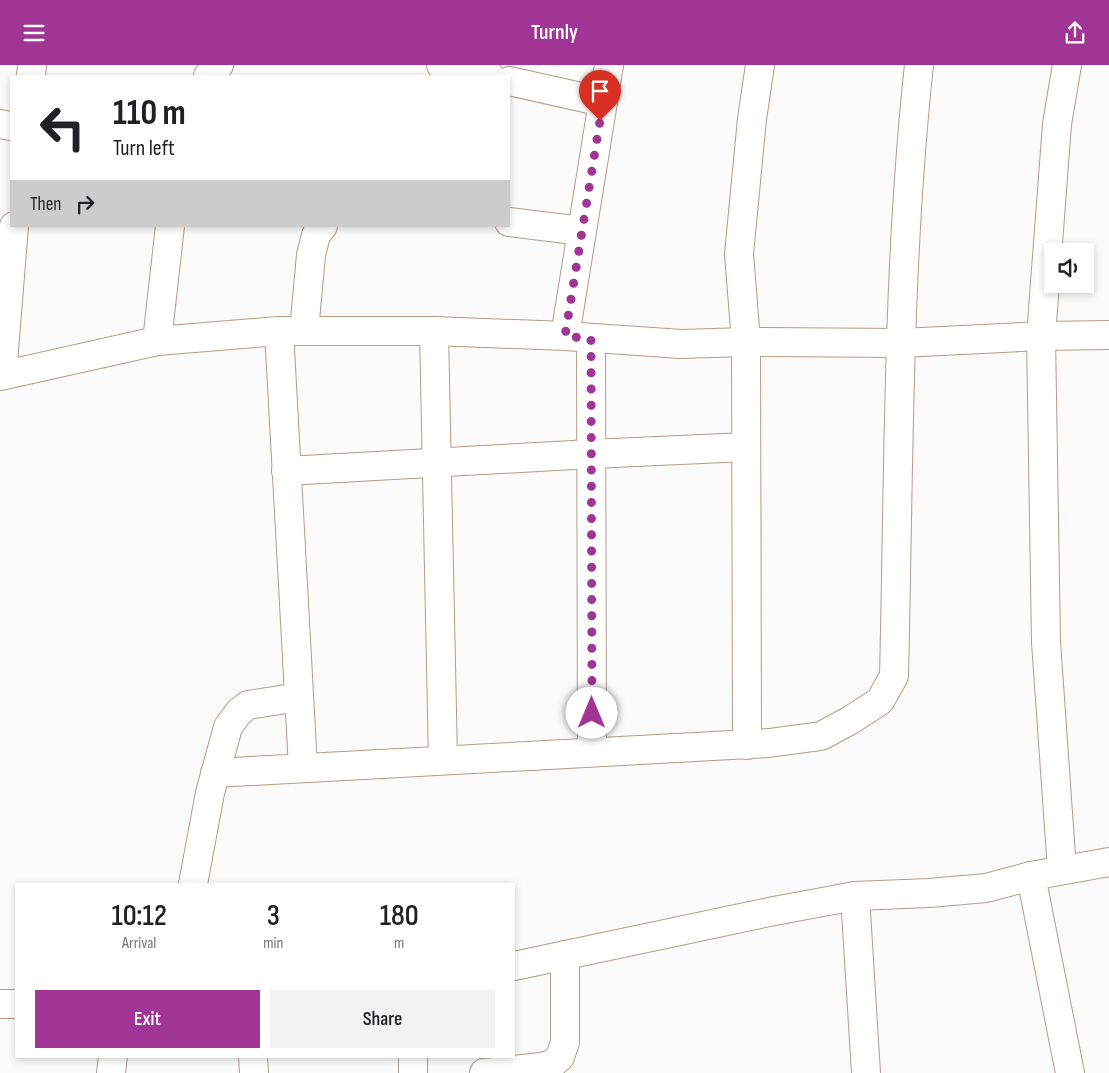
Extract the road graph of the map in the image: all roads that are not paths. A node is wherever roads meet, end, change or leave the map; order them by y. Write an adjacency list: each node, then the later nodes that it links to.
1 (219, 65): 7 (street)
2 (441, 65): 8 (street)
3 (609, 65): 10 (street)
4 (760, 65): 23 (street)
5 (919, 65): 24 (street)
6 (1066, 65): 20 (street)
7 (209, 75)
8 (486, 75)
9 (510, 81): 10 (street)
10 (603, 102): 15 (street)
11 (510, 222): 15 (street)
12 (14, 227): 25 (street)
13 (170, 227): 22 (street)
14 (322, 227): 16 (street)
15 (582, 231): 19 (street)
16 (292, 331): 17 (street); 22 (street); 29 (street)
17 (434, 331): 19 (street); 28 (street)
18 (1109, 335): 20 (street)
19 (565, 336): 21 (street)
20 (1041, 336): 24 (street); 37 (street)
21 (591, 339): 23 (street); 27 (street)
22 (157, 341): 25 (street)
23 (746, 342): 24 (street); 26 (street)
24 (901, 343): 31 (street)
25 (1, 375)
26 (746, 447): 27 (street); 31 (street)
27 (591, 454): 28 (street); 32 (street)
28 (437, 463): 29 (street); 33 (street)
29 (286, 471): 30 (street)
30 (299, 697): 34 (street); 35 (street)
31 (747, 745): 32 (street)
32 (592, 753): 33 (street)
33 (443, 760): 34 (street)
34 (303, 767): 35 (street)
35 (215, 773): 39 (street)
36 (1109, 862): 37 (street)
37 (1062, 870): 38 (street)
38 (1031, 876): 40 (street); 53 (street)
39 (193, 883)
40 (855, 896): 41 (street); 52 (street)
41 (565, 955): 42 (street); 51 (street)
42 (515, 966)
43 (0, 1004): 44 (street)
44 (15, 1004)
45 (113, 1058): 48 (street)
46 (253, 1058): 49 (street)
47 (413, 1058): 50 (street)
48 (111, 1073)
49 (254, 1073)
50 (413, 1073)
51 (484, 1073)
52 (866, 1073)
53 (1070, 1073)

